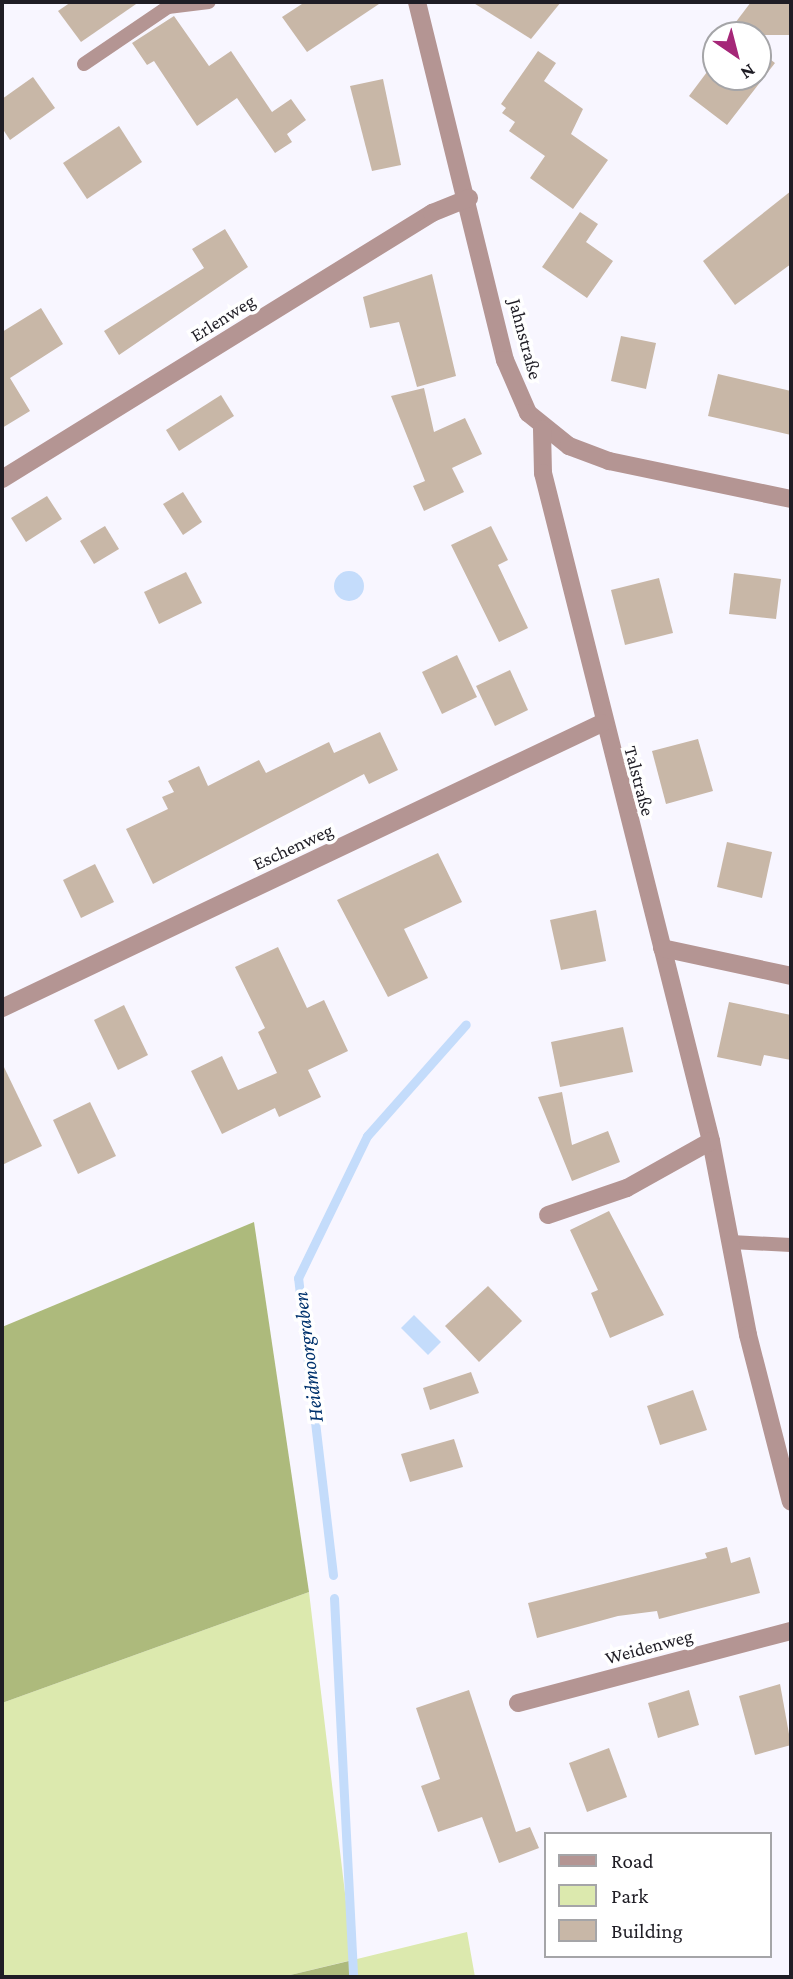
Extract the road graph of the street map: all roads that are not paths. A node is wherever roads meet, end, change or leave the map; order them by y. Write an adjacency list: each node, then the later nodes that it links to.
1 (209, 2): 3 (lane)
2 (417, 2): 4 (street, Jahnstraße)
3 (84, 64)
4 (469, 198): 5 (street, Jahnstraße); 6 (street, Erlenweg)
5 (542, 429): 7 (street); 8 (street, Talstraße)
6 (2, 479)
7 (791, 499)
8 (602, 723): 9 (street, Talstraße); 11 (street, Eschenweg)
9 (662, 948): 10 (street); 12 (street, Talstraße)
10 (791, 976)
11 (2, 1008)
12 (711, 1141): 13 (street); 14 (street, Talstraße)
13 (548, 1215)
14 (731, 1242): 15 (lane); 16 (street, Talstraße)
15 (791, 1245)
16 (791, 1502)
17 (791, 1631): 18 (street, Weidenweg)
18 (518, 1703)

